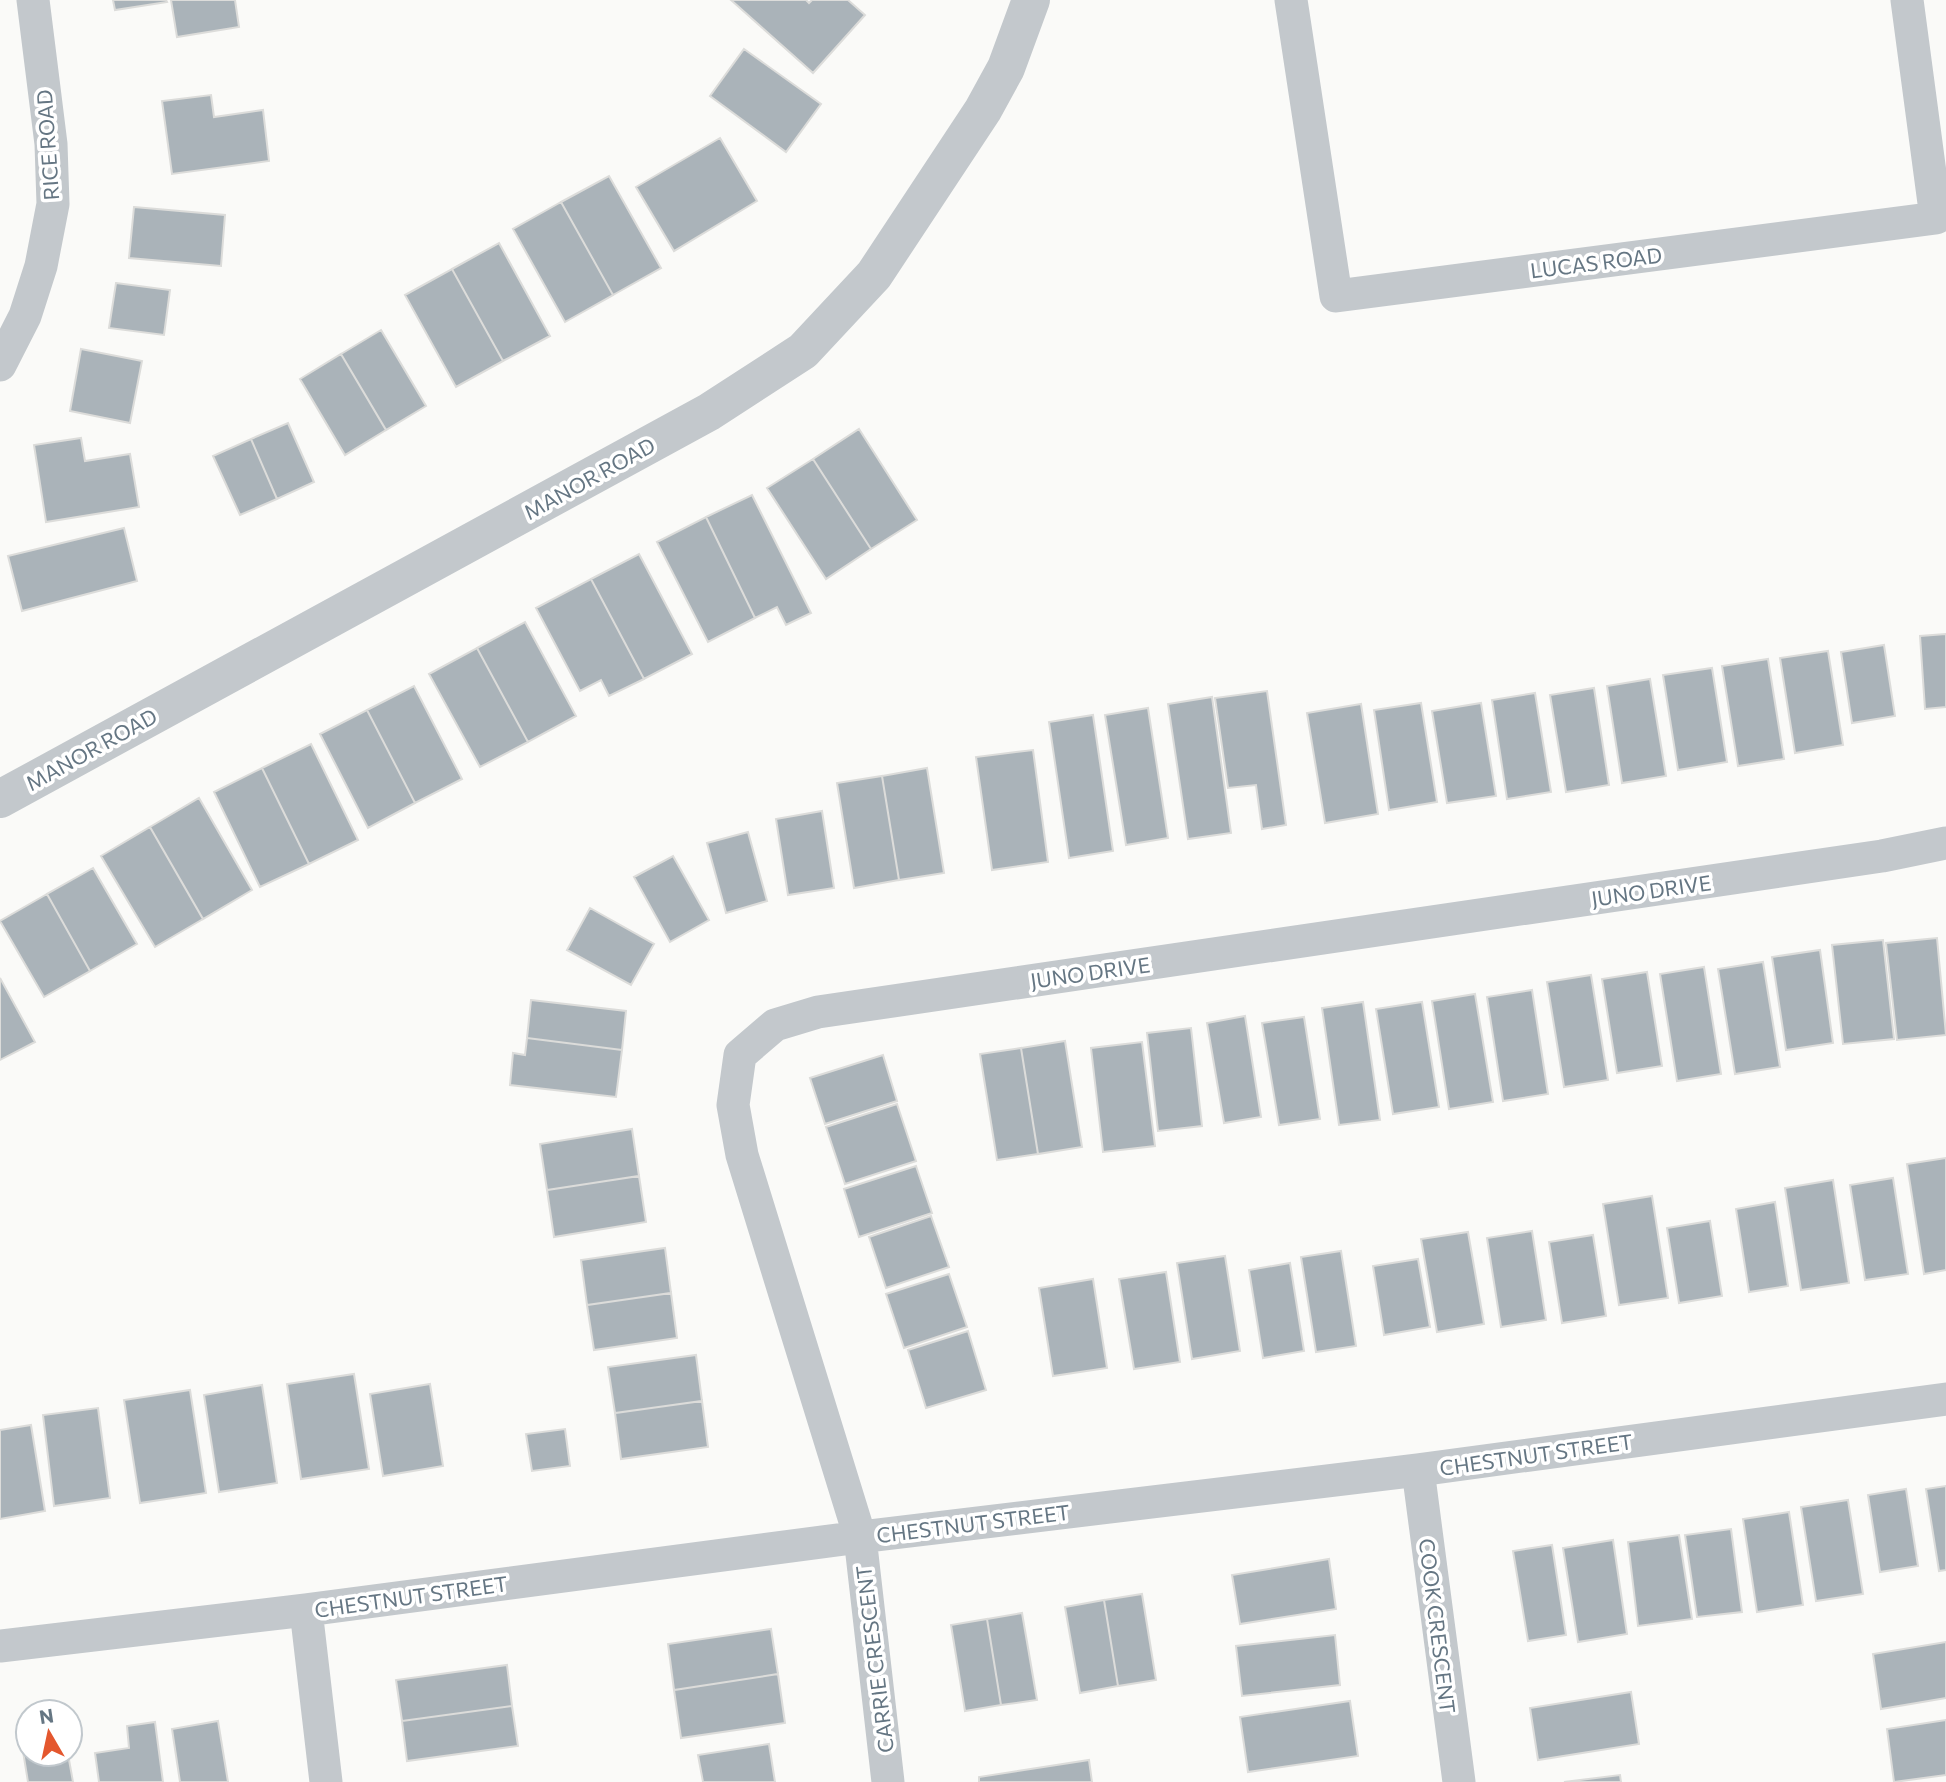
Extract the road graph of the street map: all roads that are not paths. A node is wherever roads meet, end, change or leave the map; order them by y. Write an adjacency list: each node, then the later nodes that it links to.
1 (33, 0): 5 (street, RICE ROAD)
2 (1031, 0): 6 (street, MANOR ROAD)
3 (1291, 0): 4 (street, LUCAS ROAD)
4 (1907, 0)
5 (0, 365)
6 (0, 799)
7 (1946, 843): 10 (street, JUNO DRIVE)
8 (1946, 1399): 9 (street, CHESTNUT STREET)
9 (1418, 1470): 10 (street, CHESTNUT STREET); 15 (street, COOK CRESCENT)
10 (860, 1536): 11 (street, CHESTNUT STREET); 14 (street, CARRIE CRESCENT)
11 (306, 1610): 12 (street, CHESTNUT STREET); 13 (street)
12 (0, 1646)
13 (326, 1782)
14 (888, 1782)
15 (1459, 1782)

